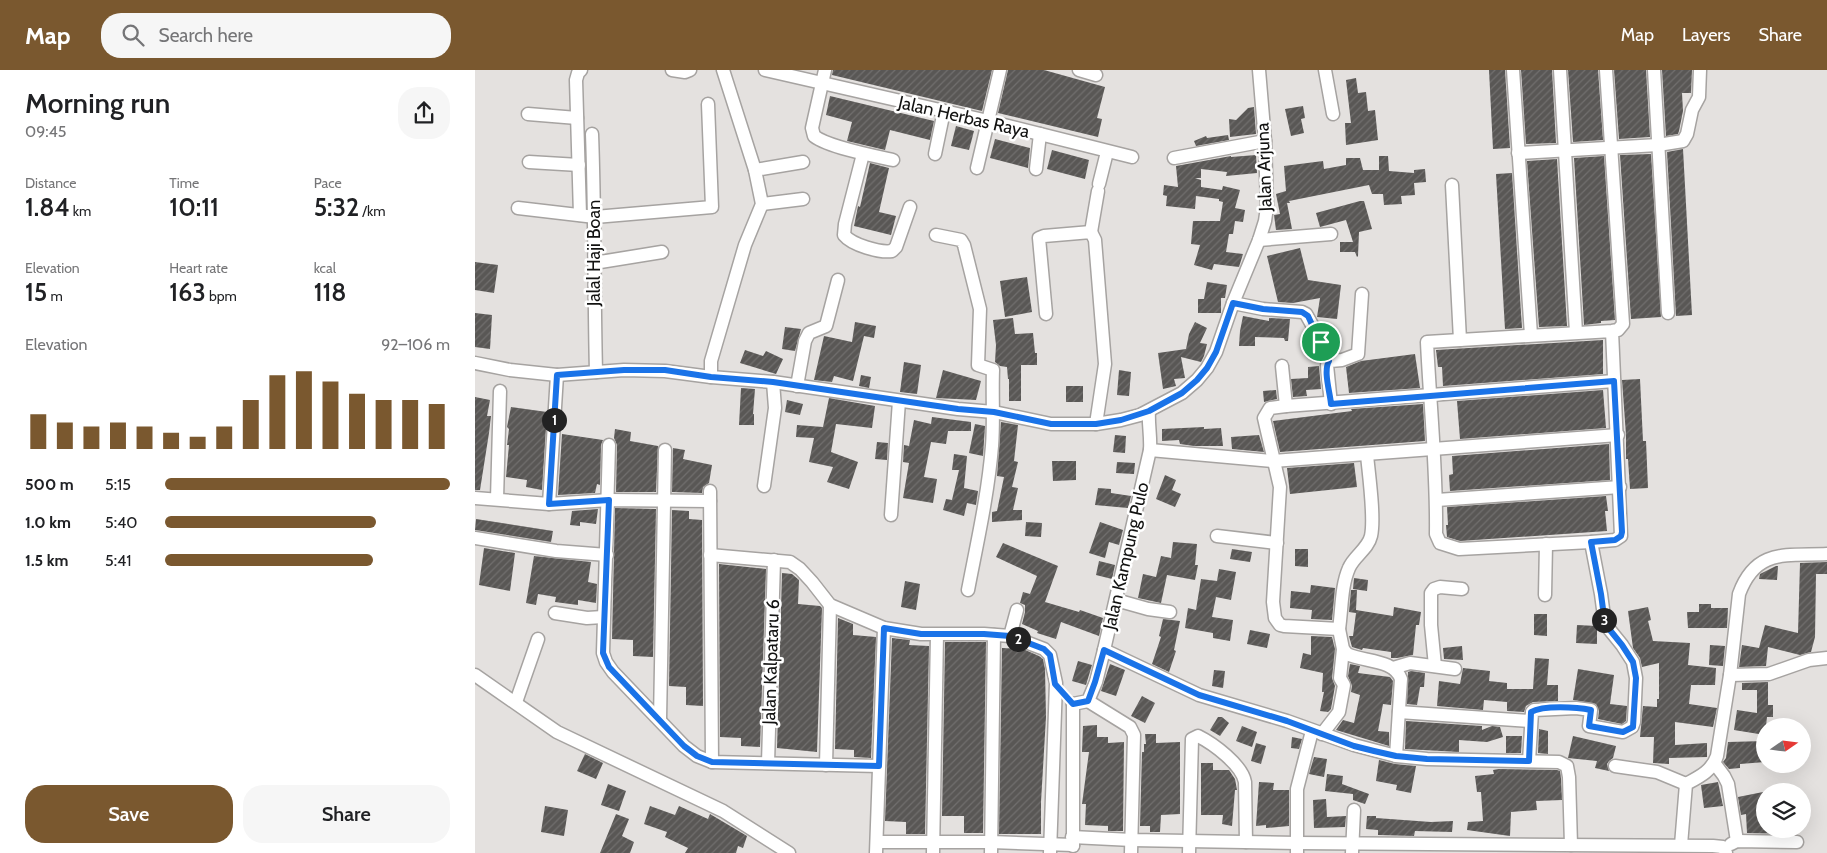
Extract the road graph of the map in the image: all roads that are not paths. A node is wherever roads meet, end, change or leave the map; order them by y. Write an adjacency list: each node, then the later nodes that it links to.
1 (581, 70): 21 (street)
2 (671, 70): 3 (street)
3 (690, 70)
4 (723, 70): 41 (street)
5 (765, 70): 16 (street, Jalan Herbas Raya)
6 (1000, 70): 22 (street)
7 (1079, 70): 15 (street)
8 (1259, 70): 25 (street, Jalan Arjuna)
9 (1325, 70): 20 (street)
10 (1513, 70): 30 (street)
11 (1560, 70): 28 (street)
12 (1606, 70): 27 (street)
13 (1654, 70): 26 (street)
14 (1700, 70): 26 (street)
15 (1096, 75)
16 (824, 76): 18 (street, Jalan Herbas Raya); 31 (street)
17 (707, 104): 48 (street)
18 (944, 111): 22 (street, Jalan Herbas Raya); 32 (street)
19 (528, 114): 21 (street)
20 (1333, 114)
21 (577, 118): 38 (street)
22 (988, 121): 24 (street, Jalan Herbas Raya); 39 (street)
23 (592, 134): 48 (street, Jalal Haji Boan)
24 (1040, 134): 29 (street, Jalan Herbas Raya); 40 (street)
25 (1265, 141): 34 (street); 52 (street, Jalan Arjuna)
26 (1658, 144): 27 (street); 58 (street)
27 (1611, 148): 28 (street); 60 (street)
28 (1565, 151): 30 (street); 61 (street)
29 (1107, 152): 33 (street, Jalan Herbas Raya); 49 (street)
30 (1518, 153): 62 (street)
31 (863, 154): 35 (street); 45 (street)
32 (935, 154)
33 (1132, 157)
34 (1174, 158)
35 (893, 160)
36 (529, 162): 38 (street)
37 (803, 162): 41 (street)
38 (579, 165): 47 (street)
39 (977, 168)
40 (1036, 169)
41 (755, 170): 44 (street)
42 (1452, 185): 63 (street)
43 (803, 199): 44 (street)
44 (762, 204): 69 (street)
45 (910, 207)
46 (518, 208): 47 (street)
47 (580, 215): 48 (street)
48 (595, 216): 54 (street, Jalal Haji Boan)
49 (1091, 232): 59 (street); 80 (street)
50 (1331, 234): 52 (street)
51 (936, 235): 78 (street)
52 (1259, 240): 57 (street, Jalan Arjuna)
53 (662, 252): 54 (street)
54 (594, 263): 67 (street, Jalal Haji Boan)
55 (838, 280): 72 (street)
56 (1362, 294): 64 (street)
57 (1233, 303): 64 (street); 79 (street, Jalan Arjuna)
58 (1668, 313)
59 (1046, 314)
60 (1612, 331): 61 (street); 70 (street)
61 (1576, 332): 62 (street)
62 (1531, 334): 63 (street)
63 (1460, 340): 74 (street)
64 (1329, 361): 76 (street)
65 (475, 363): 68 (street, Jalan Arjuna)
66 (1282, 366): 77 (street)
67 (596, 372): 68 (street, Jalan Arjuna); 69 (street, Jalan Arjuna)
68 (557, 375): 95 (street)
69 (711, 377): 71 (street, Jalan Arjuna)
70 (1614, 381): 74 (street); 81 (street)
71 (773, 382): 72 (street, Jalan Arjuna); 88 (street)
72 (797, 386): 75 (street, Jalan Arjuna)
73 (501, 391): 91 (street)
74 (1429, 395): 76 (street); 83 (street)
75 (899, 401): 78 (street, Jalan Arjuna); 96 (street)
76 (1331, 404): 77 (street)
77 (1286, 406): 87 (street)
78 (994, 412): 80 (street, Jalan Arjuna); 107 (street)
79 (1146, 417): 80 (street, Jalan Arjuna); 85 (street, Jalan Kampung Pulo)
80 (1096, 424)
81 (1618, 435): 83 (street); 89 (street)
82 (609, 445): 92 (street)
83 (1435, 449): 86 (street); 93 (street)
84 (665, 450): 94 (street)
85 (1150, 450): 87 (street); 109 (street, Jalan Kampung Pulo)
86 (1367, 455): 87 (street); 116 (street)
87 (1273, 461): 100 (street)
88 (764, 486)
89 (1620, 486): 93 (street); 99 (street)
90 (475, 498): 91 (street)
91 (497, 499): 95 (street)
92 (609, 500): 94 (street); 95 (street); 103 (street)
93 (1437, 500): 101 (street)
94 (664, 501): 104 (street); 134 (street)
95 (549, 504)
96 (891, 515)
97 (1217, 536): 100 (street)
98 (475, 538): 103 (street)
99 (1591, 542): 101 (street); 135 (street)
100 (1277, 543): 116 (street)
101 (1546, 544): 108 (street)
102 (1827, 554): 128 (street)
103 (607, 555): 114 (street)
104 (711, 555): 105 (street); 139 (street)
105 (774, 560): 110 (street); 140 (street, Jalan Kalpataru 6)
106 (1462, 589): 124 (street)
107 (968, 590)
108 (1545, 595)
109 (1116, 600): 112 (street); 122 (street, Jalan Kampung Pulo)
110 (830, 605): 115 (street); 142 (street)
111 (1017, 610): 119 (street)
112 (1170, 612)
113 (555, 613): 114 (street)
114 (603, 617): 134 (street)
115 (884, 628): 117 (street); 143 (street)
116 (1339, 629): 121 (street)
117 (937, 634): 118 (street); 156 (street)
118 (994, 635): 119 (street); 157 (street)
119 (1010, 636): 129 (street)
120 (538, 639): 131 (street)
121 (1343, 649): 125 (street); 136 (street)
122 (1104, 650): 130 (street, Jalan Kampung Pulo); 136 (street)
123 (1827, 658): 128 (street)
124 (1435, 666): 125 (street); 126 (street)
125 (1393, 668): 133 (street)
126 (1455, 669)
127 (475, 675): 131 (street)
128 (1730, 675): 141 (street)
129 (1055, 684): 132 (street); 163 (street)
130 (1088, 701): 132 (street); 153 (street)
131 (516, 702): 164 (street)
132 (1073, 704): 150 (street)
133 (1399, 712): 135 (street); 137 (street)
134 (659, 720): 139 (street)
135 (1531, 721): 138 (street)
136 (1317, 732): 137 (street); 158 (street)
137 (1396, 756): 138 (street)
138 (1529, 761): 151 (street)
139 (712, 762): 140 (street)
140 (768, 763): 142 (street)
141 (1715, 764): 145 (street); 147 (street)
142 (826, 765): 143 (street)
143 (879, 766): 155 (street)
144 (1615, 766): 145 (street)
145 (1686, 784): 152 (street)
146 (1354, 810): 159 (street)
147 (1737, 841): 149 (street); 165 (street)
148 (1246, 842): 154 (street); 154 (street); 158 (street)
149 (1797, 842)
150 (1073, 845): 153 (street); 163 (street)
151 (1571, 845): 152 (street); 162 (street)
152 (1681, 845): 165 (street)
153 (1132, 847): 154 (street)
154 (1189, 847)
155 (877, 848): 156 (street)
156 (933, 848): 157 (street)
157 (991, 848): 163 (street)
158 (1297, 848): 159 (street)
159 (1352, 848): 160 (street)
160 (1409, 848): 161 (street)
161 (1465, 848): 162 (street)
162 (1524, 848)
163 (1050, 849)
164 (789, 853)
165 (1726, 853)

